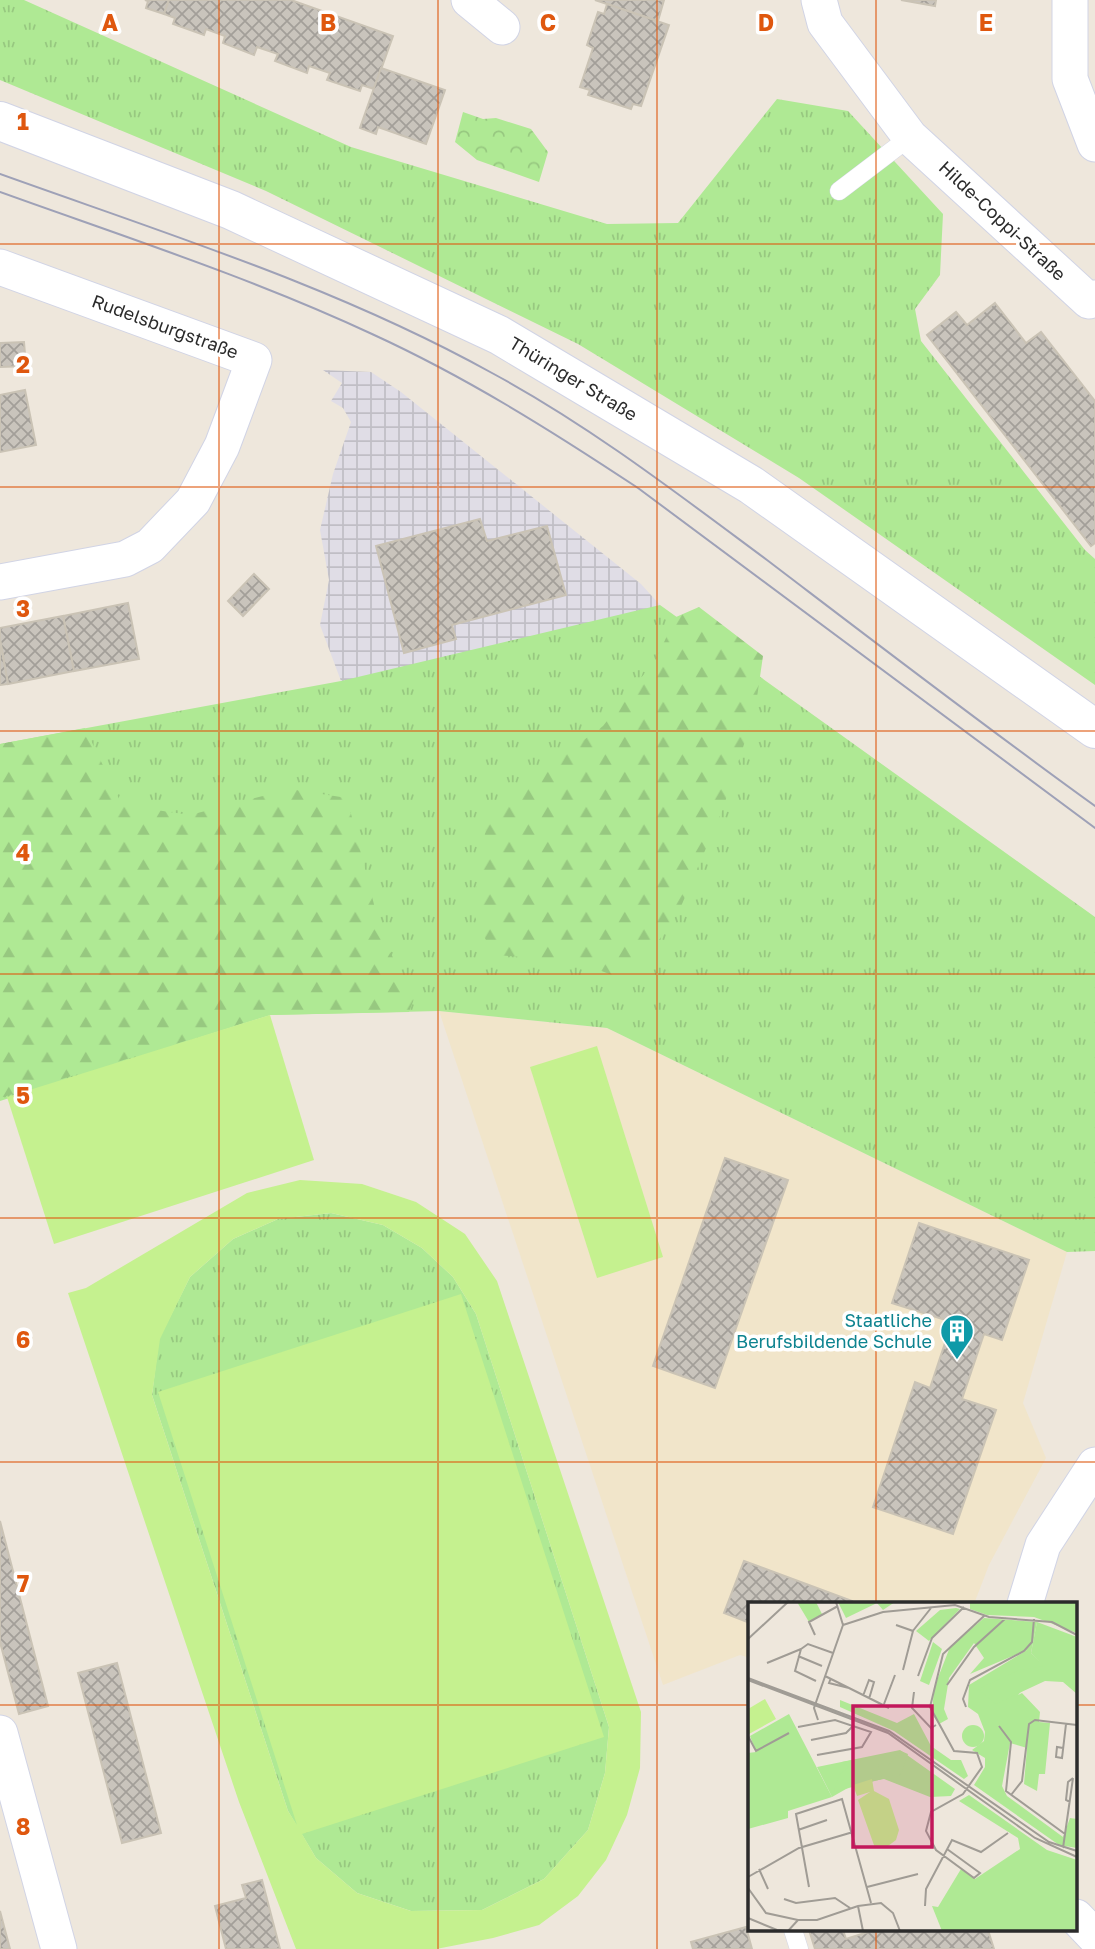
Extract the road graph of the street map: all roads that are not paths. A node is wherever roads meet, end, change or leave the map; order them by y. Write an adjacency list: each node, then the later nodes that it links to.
1 (469, 0): 4 (street)
2 (819, 0): 6 (street, Hilde-Coppi-Straße)
3 (1070, 0): 7 (street)
4 (502, 27)
5 (0, 121): 12 (main road, Thüringer Straße)
6 (910, 137): 8 (lane); 10 (street, Hilde-Coppi-Straße)
7 (1095, 144)
8 (839, 191)
9 (1, 269): 11 (street, Rudelsburgstraße)
10 (1095, 298)
11 (0, 582)
12 (1095, 729)
13 (1095, 1465): 14 (street)
14 (1026, 1602)
15 (2, 1745): 19 (street)
16 (1078, 1919): 18 (street)
17 (794, 1932): 20 (lane)
18 (1095, 1937)
19 (59, 1949)
20 (799, 1949)

